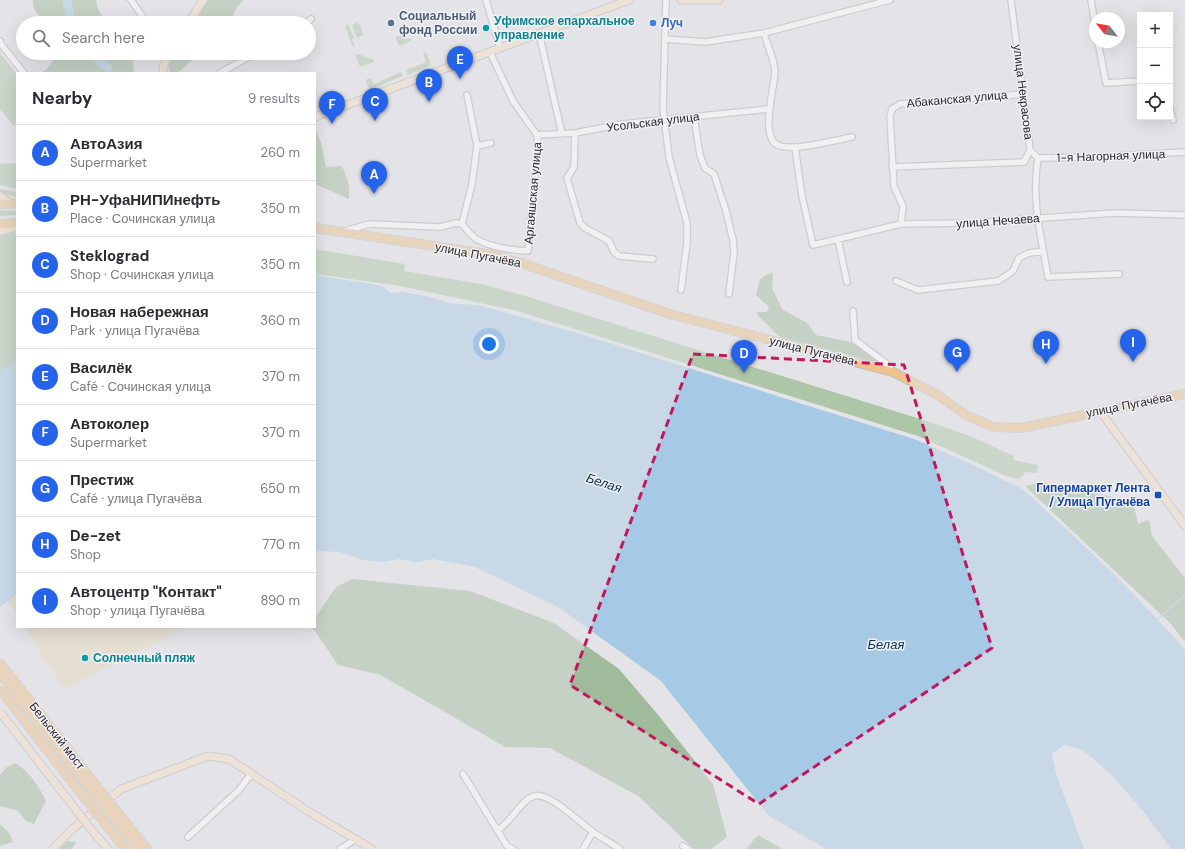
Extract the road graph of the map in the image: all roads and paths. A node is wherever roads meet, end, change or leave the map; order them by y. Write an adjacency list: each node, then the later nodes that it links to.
1 (131, 0): 12 (street)
2 (203, 0): 13 (main road)
3 (486, 0): 18 (street)
4 (629, 0): 14 (main road)
5 (666, 0): 16 (street)
6 (681, 0): 7 (main road)
7 (719, 0)
8 (890, 0): 15 (street)
9 (1011, 0): 27 (street, улица Некрасова)
10 (1091, 0): 11 (street)
11 (1093, 12)
12 (142, 16)
13 (193, 16)
14 (538, 33): 18 (main road); 34 (street)
15 (764, 33): 16 (street); 29 (street)
16 (665, 39): 32 (street)
17 (0, 41): 23 (street)
18 (500, 48): 20 (main road)
19 (1099, 48): 26 (street)
20 (490, 52): 31 (main road); 35 (street, Аргаяшская улица)
21 (165, 60): 24 (main road)
22 (243, 60): 25 (street)
23 (23, 72)
24 (162, 72)
25 (222, 72)
26 (1137, 81)
27 (1023, 94): 40 (street, улица Некрасова); 43 (street, Абаканская улица)
28 (467, 95): 38 (street)
29 (768, 109): 30 (street, Усольская улица); 39 (street)
30 (694, 117): 32 (street, Усольская улица); 64 (street)
31 (316, 118)
32 (665, 121): 33 (street, Усольская улица); 63 (street)
33 (575, 133): 34 (street, Усольская улица); 59 (street)
34 (562, 134): 35 (street, Усольская улица)
35 (537, 136): 52 (street, Аргаяшская улица)
36 (852, 137): 39 (street)
37 (490, 143): 38 (street)
38 (477, 146): 52 (street)
39 (795, 147): 57 (street, улица Нечаева)
40 (1030, 150): 42 (street, улица Некрасова); 43 (street)
41 (1185, 152): 42 (street, 1-я Нагорная улица)
42 (1038, 158): 48 (street)
43 (892, 167): 53 (street)
44 (0, 196): 45 (main road)
45 (14, 203): 46 (main road)
46 (0, 204)
47 (1185, 215): 48 (street, улица Нечаева)
48 (1036, 218): 53 (street, улица Нечаева); 58 (street)
49 (0, 221): 51 (main road)
50 (0, 224): 51 (main road)
51 (15, 224): 55 (main road)
52 (462, 224): 56 (street)
53 (901, 224): 57 (street, улица Нечаева)
54 (316, 228): 56 (main road, улица Пугачёва)
55 (0, 231)
56 (339, 232): 66 (main road, улица Пугачёва)
57 (838, 239): 62 (street)
58 (1043, 251): 60 (street); 61 (street)
59 (653, 259)
60 (1119, 274)
61 (896, 281)
62 (847, 282)
63 (682, 290)
64 (728, 294)
65 (853, 311): 66 (street)
66 (893, 372): 68 (main road, улица Пугачёва)
67 (1185, 394): 68 (main road, улица Пугачёва)
68 (1100, 411): 69 (main road)
69 (1185, 526)
70 (0, 663): 76 (main road, Бельский мост, bridge)
71 (0, 674): 76 (main road, Бельский мост, bridge)
72 (0, 690): 84 (main road, Бельский мост, bridge)
73 (0, 712): 83 (main road, bridge)
74 (252, 773): 79 (street); 80 (main road); 82 (main road)
75 (463, 774): 77 (street)
76 (112, 810): 85 (main road); 86 (main road)
77 (498, 830): 78 (street); 81 (street)
78 (592, 832): 89 (street); 90 (street)
79 (188, 837)
80 (356, 839): 87 (street); 88 (main road)
81 (509, 848)
82 (53, 849)
83 (108, 849)
84 (125, 849)
85 (138, 849)
86 (147, 849)
87 (340, 849)
88 (372, 849)
89 (583, 849)
90 (620, 849)

